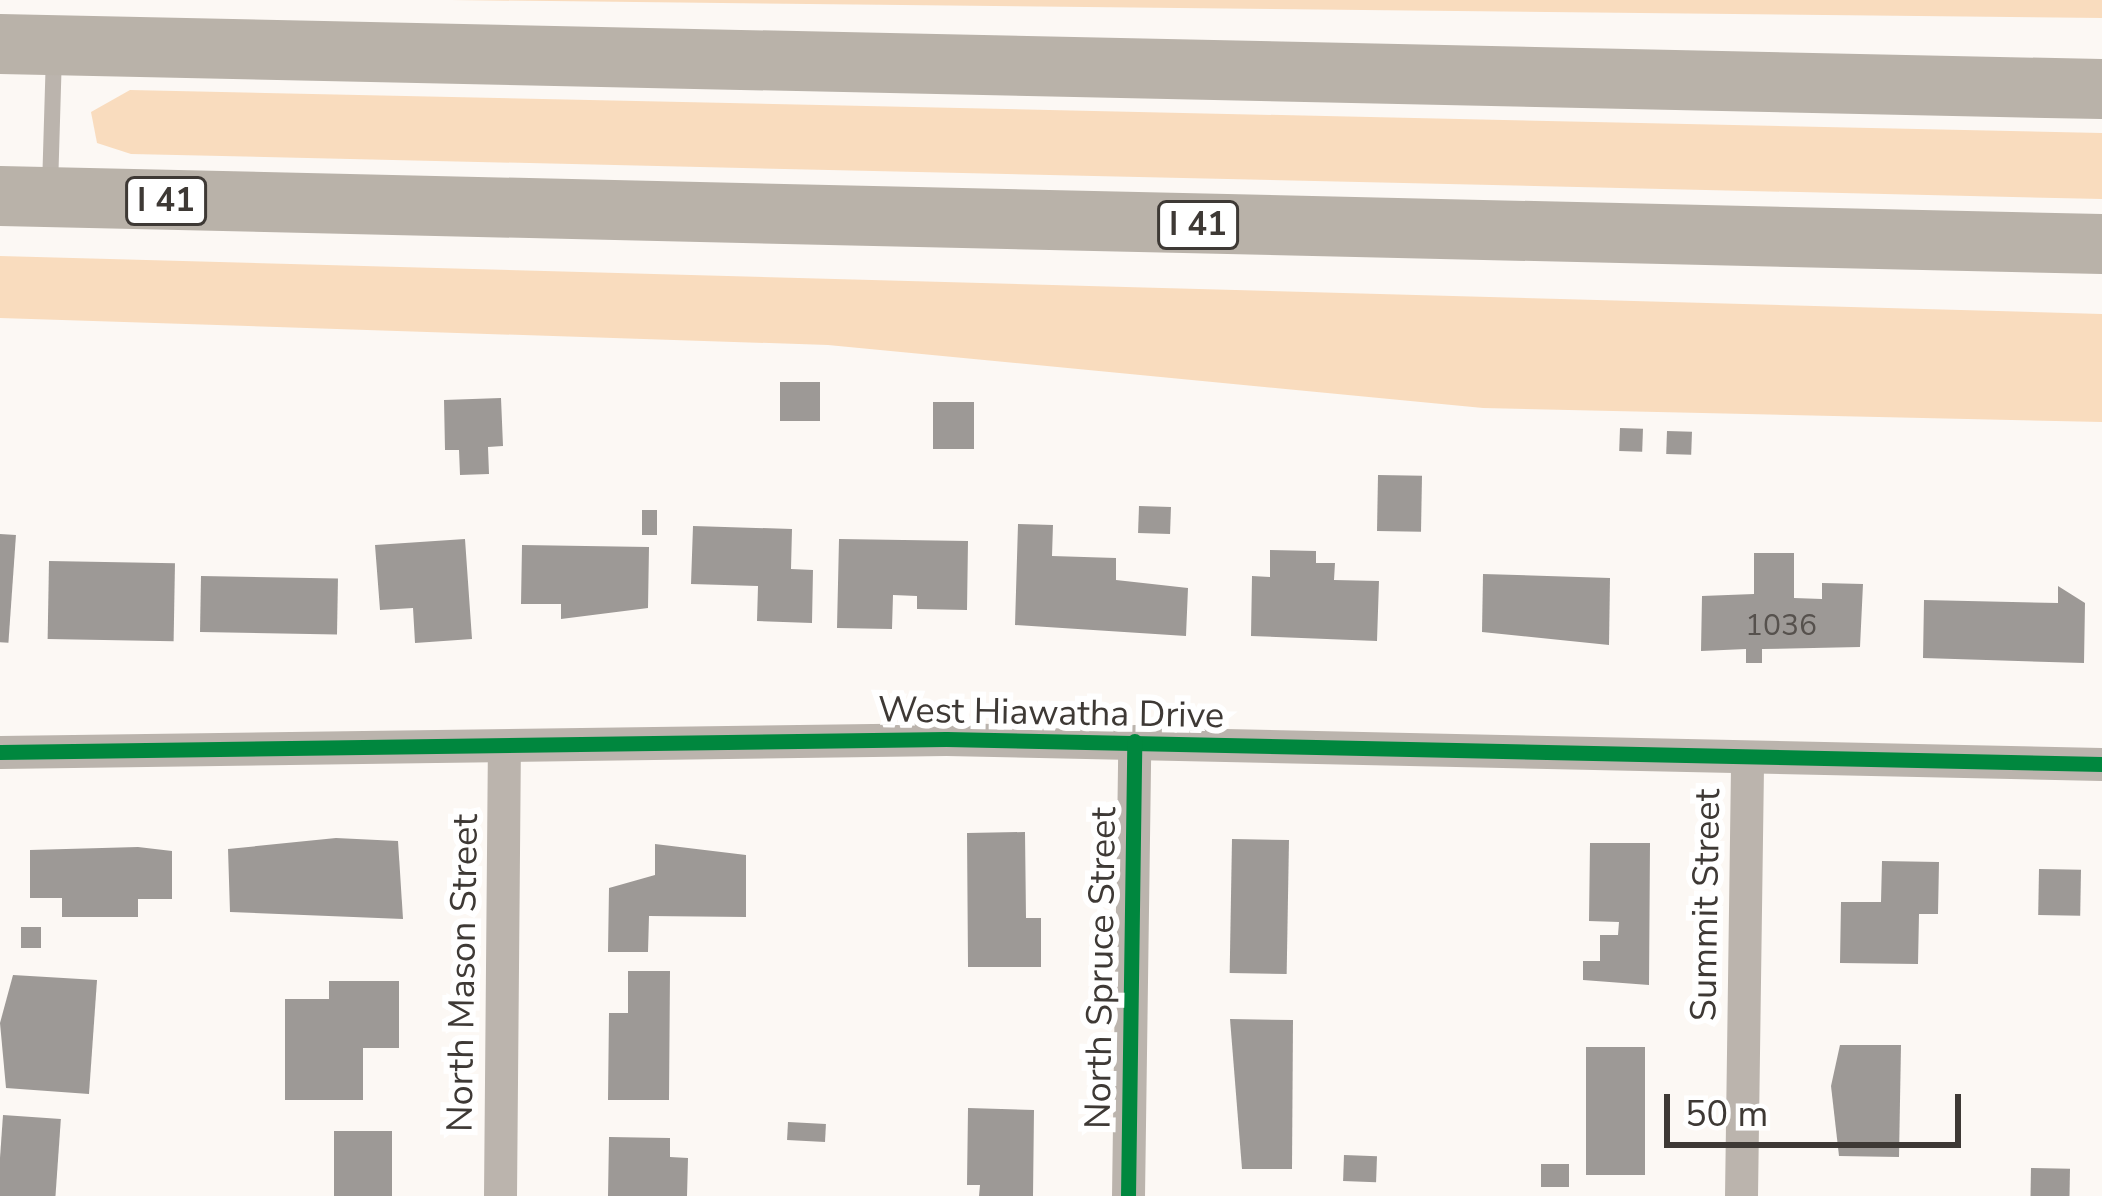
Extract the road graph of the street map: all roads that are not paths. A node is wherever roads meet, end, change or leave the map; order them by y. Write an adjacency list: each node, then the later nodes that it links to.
1 (27, 45): 2 (highway); 3 (lane)
2 (2102, 89)
3 (25, 197): 4 (highway, I 41)
4 (2090, 245)
5 (1134, 741): 6 (street, West Hiawatha Drive); 8 (street, West Hiawatha Drive); 11 (street, North Spruce Street)
6 (504, 751): 7 (street, West Hiawatha Drive); 10 (street, North Mason Street)
7 (0, 752)
8 (1747, 759): 9 (street, West Hiawatha Drive); 12 (street, Summit Street)
9 (2102, 764)
10 (500, 1196)
11 (1128, 1196)
12 (1741, 1196)

